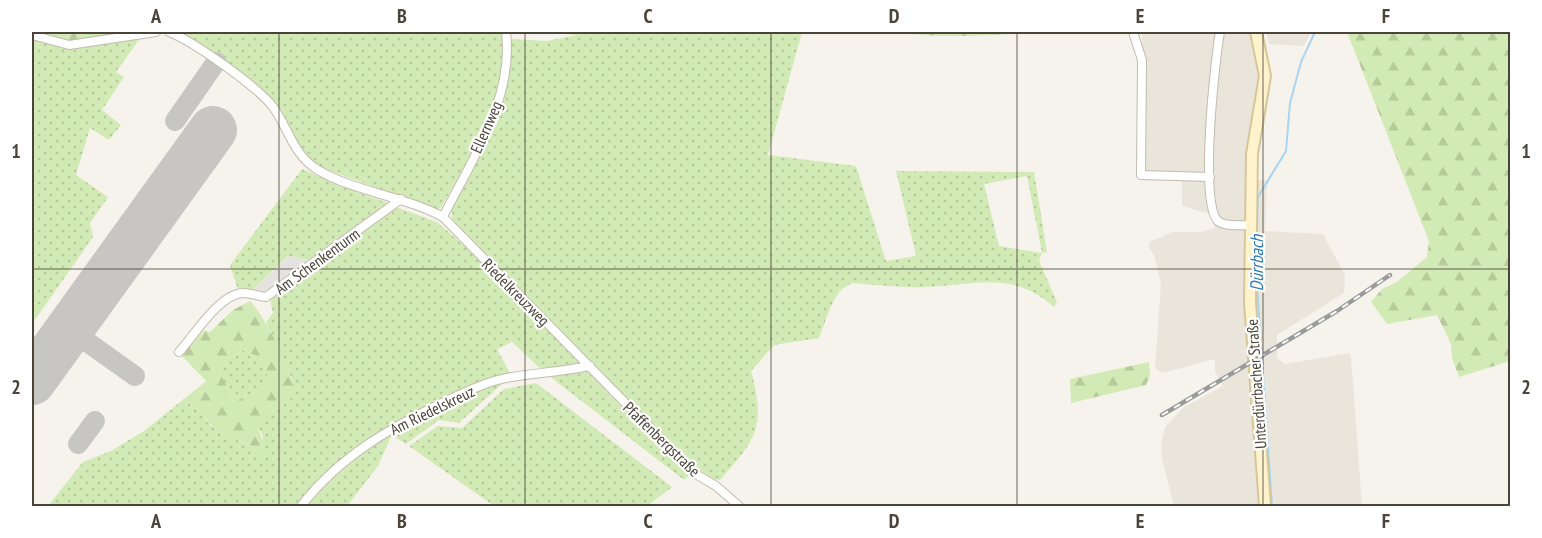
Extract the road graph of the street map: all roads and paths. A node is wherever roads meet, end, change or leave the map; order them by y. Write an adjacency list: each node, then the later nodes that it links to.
1 (156, 32): 7 (street)
2 (169, 32): 9 (street)
3 (506, 32): 10 (street, Ellernweg)
4 (1133, 32): 8 (street)
5 (1220, 32): 8 (street)
6 (1256, 32): 11 (street, Unterdürrbacher Straße)
7 (32, 35)
8 (1210, 177): 11 (street)
9 (401, 199): 10 (street); 12 (street, Am Schenkenturm)
10 (443, 217): 13 (street, Riedelkreuzweg)
11 (1250, 225): 16 (street, Unterdürrbacher Straße)
12 (179, 352)
13 (590, 366): 14 (street, Am Riedelskreuz); 15 (street, Pfaffenbergstraße)
14 (301, 507)
15 (739, 507)
16 (1265, 507)

